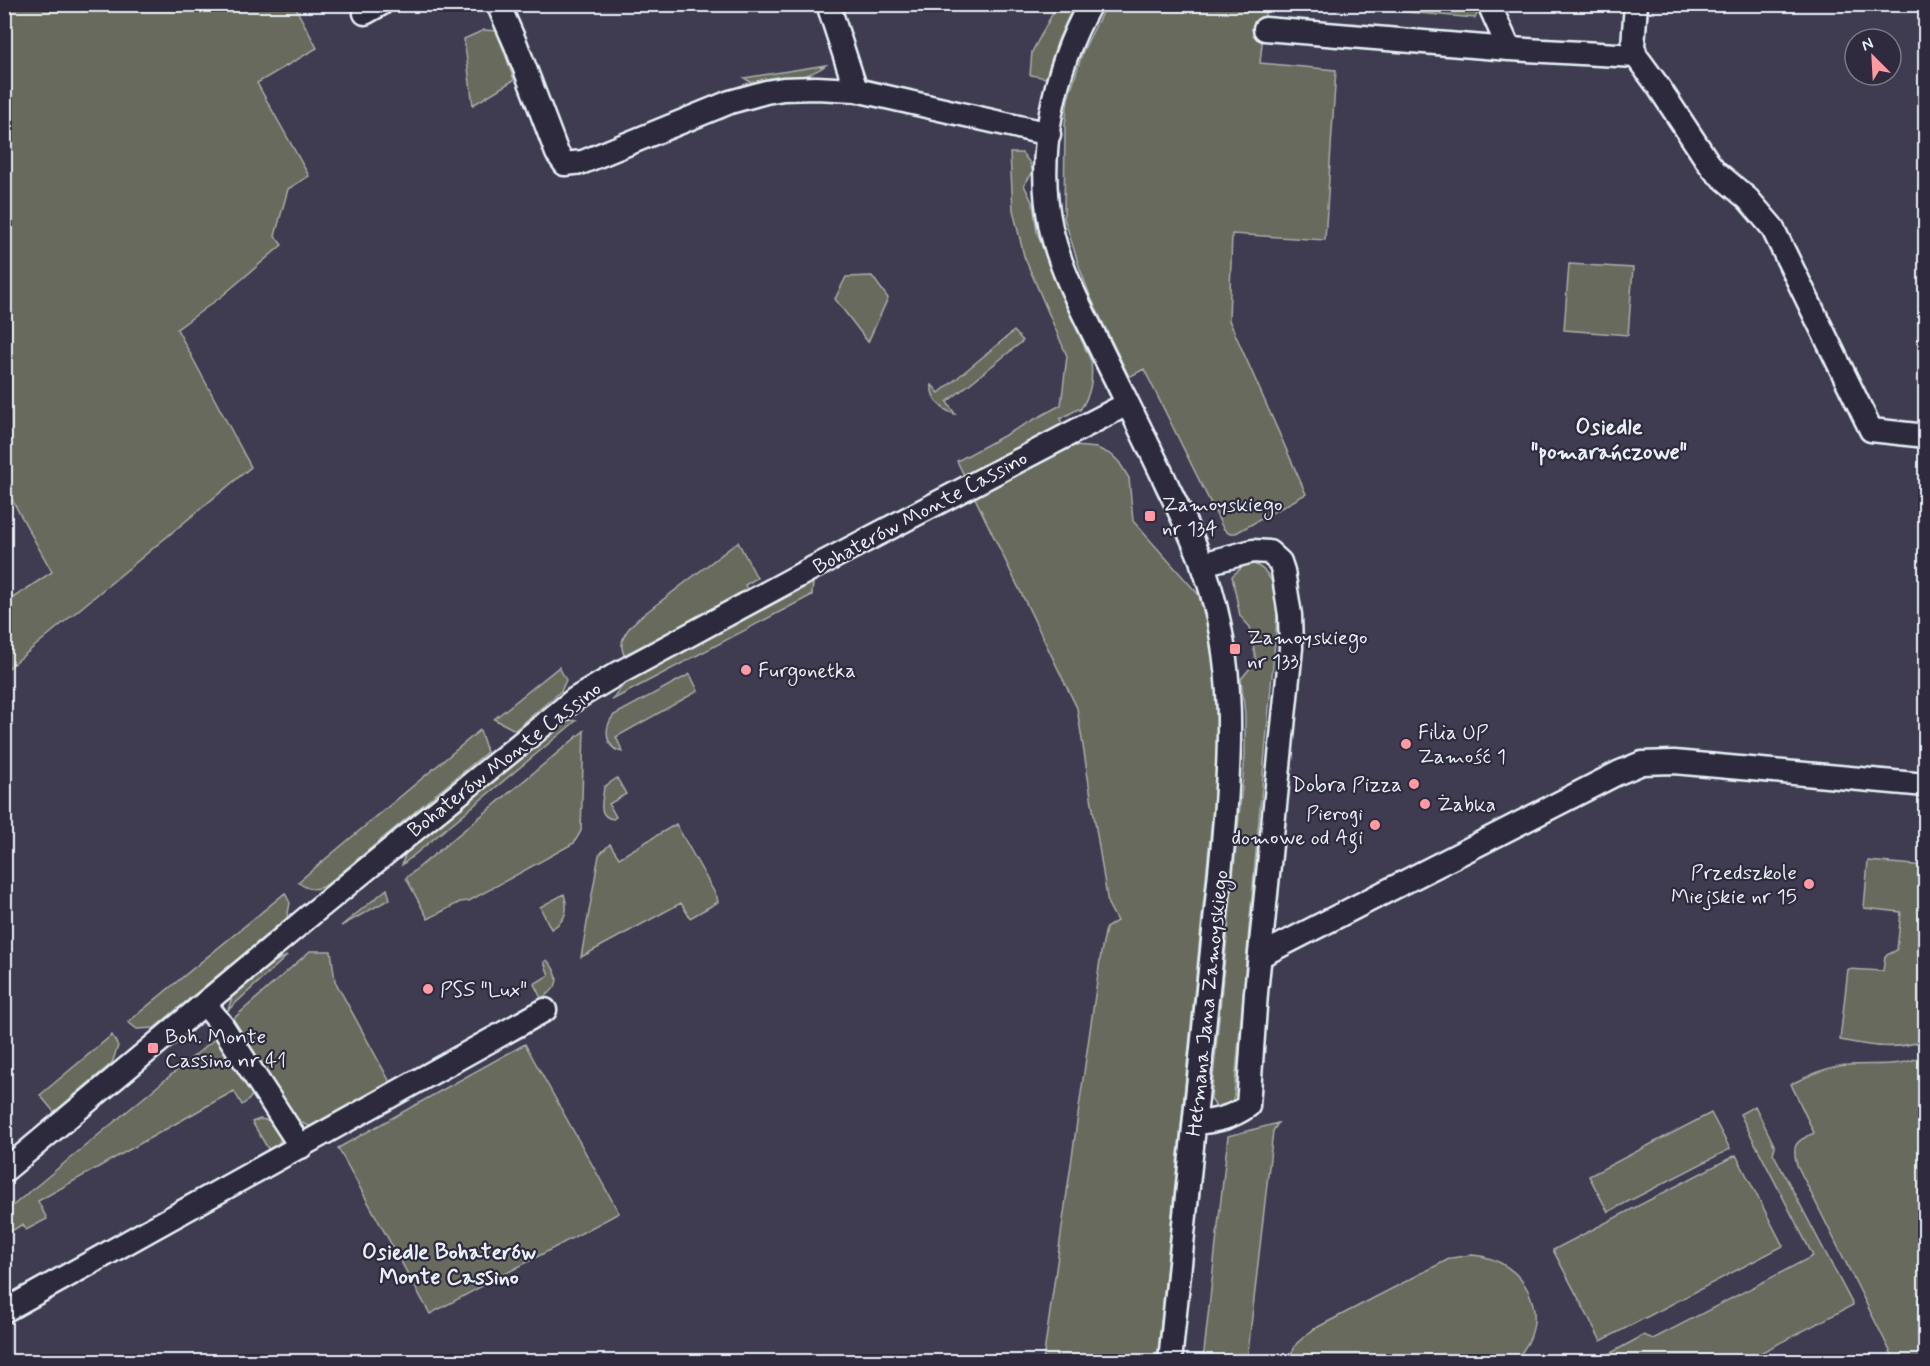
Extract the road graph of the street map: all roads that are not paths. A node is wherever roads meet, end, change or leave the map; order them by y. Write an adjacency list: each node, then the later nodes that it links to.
1 (498, 4): 9 (street)
2 (828, 4): 9 (street)
3 (1090, 4): 10 (street, Hetmana Jana Zamoyskiego)
4 (1489, 4): 7 (street)
5 (1636, 4): 8 (street)
6 (1265, 29): 7 (street)
7 (1509, 49): 8 (street)
8 (1636, 56): 12 (street)
9 (856, 90): 10 (street)
10 (1049, 134): 11 (street, Hetmana Jana Zamoyskiego)
11 (1127, 404): 13 (street, Hetmana Jana Zamoyskiego); 16 (street, Bohaterów Monte Cassino)
12 (1926, 436)
13 (1202, 564): 15 (street); 18 (street, Hetmana Jana Zamoyskiego)
14 (1926, 785): 15 (street)
15 (1260, 956): 18 (street)
16 (205, 1004): 19 (street); 20 (street, Bohaterów Monte Cassino)
17 (545, 1010): 19 (street)
18 (1195, 1123): 22 (street, Hetmana Jana Zamoyskiego)
19 (301, 1147): 21 (street)
20 (4, 1171)
21 (4, 1311)
22 (1170, 1362)

